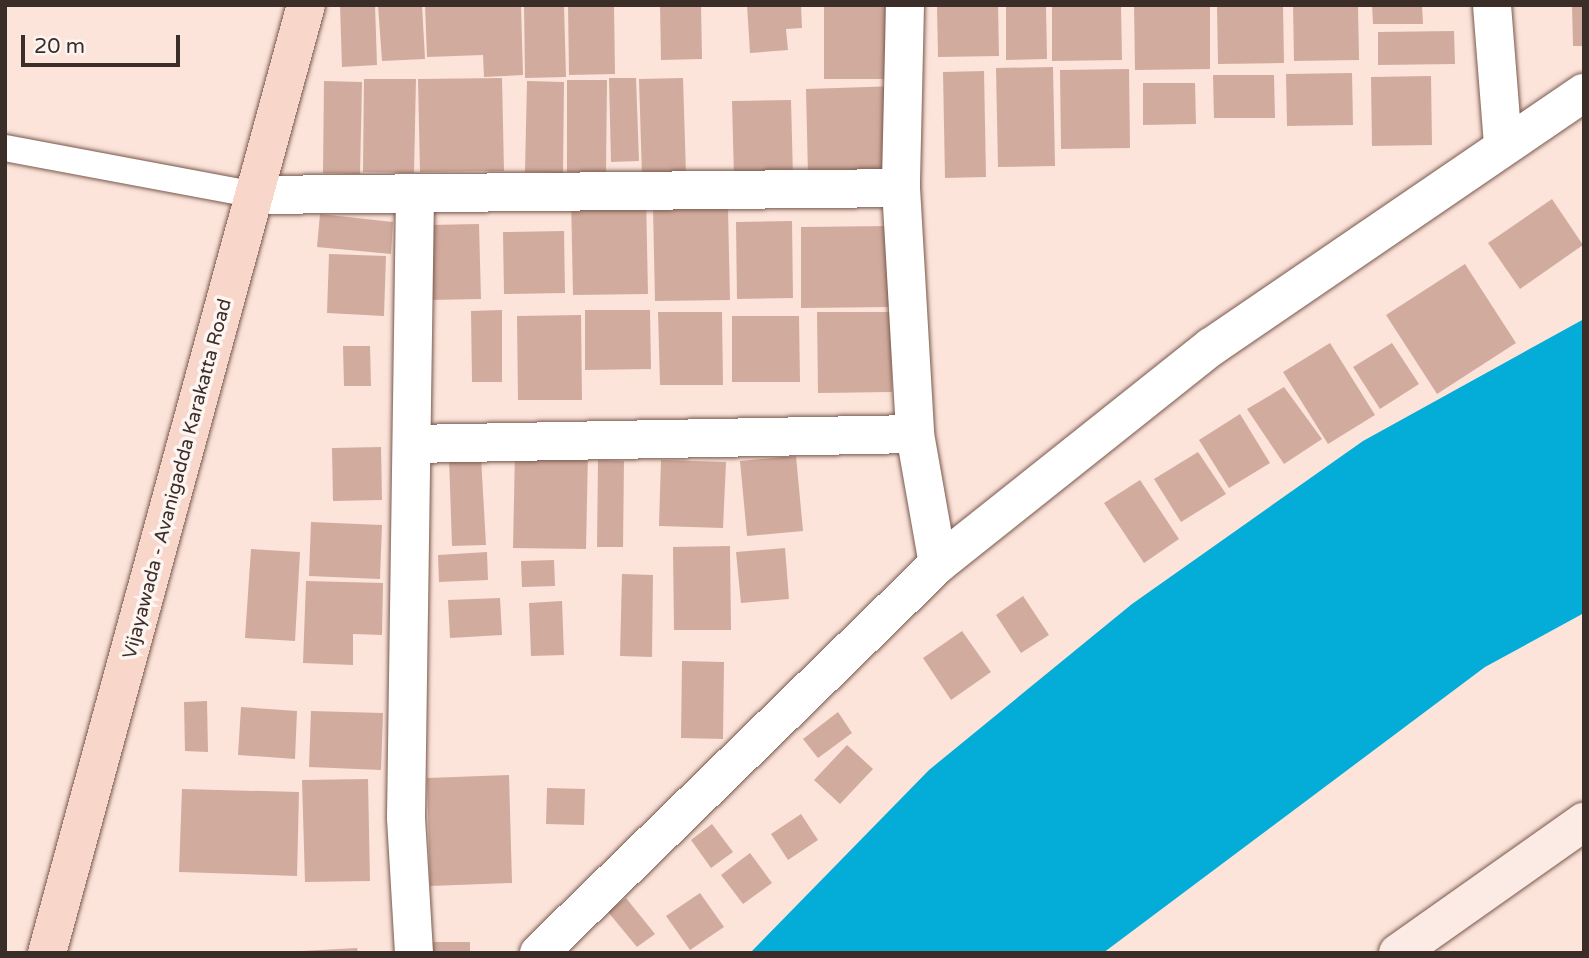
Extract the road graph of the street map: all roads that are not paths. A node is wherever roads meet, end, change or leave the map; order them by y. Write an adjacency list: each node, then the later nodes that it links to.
1 (306, 5): 9 (main road, Vijayawada - Avanigadda Karakatta Road)
2 (905, 5): 7 (street)
3 (1492, 5): 5 (street)
4 (1584, 93): 5 (street)
5 (1503, 144): 12 (street)
6 (5, 148): 9 (lane)
7 (901, 188): 8 (street); 10 (street)
8 (415, 193): 9 (street); 11 (street)
9 (257, 194): 14 (main road, Vijayawada - Avanigadda Karakatta Road)
10 (915, 434): 11 (street); 12 (street)
11 (412, 444): 15 (street)
12 (938, 564): 16 (street)
13 (1584, 822): 17 (street)
14 (47, 953)
15 (414, 953)
16 (539, 953)
17 (1398, 953)

